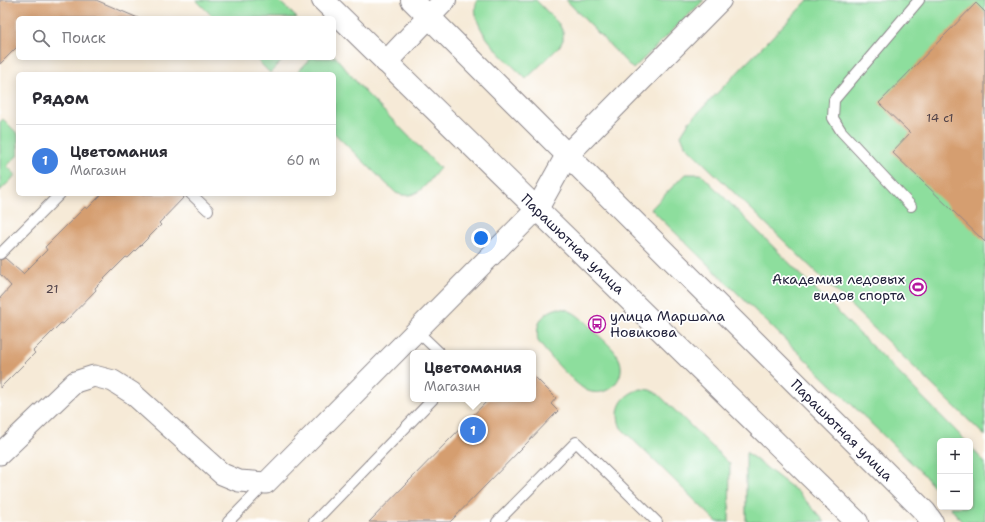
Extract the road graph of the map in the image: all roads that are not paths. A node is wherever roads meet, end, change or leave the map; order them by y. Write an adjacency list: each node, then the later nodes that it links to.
1 (323, 0): 7 (main road, Парашютная улица)
2 (412, 0): 6 (main road, Парашютная улица)
3 (445, 0): 6 (main road)
4 (720, 0): 8 (main road)
5 (919, 0): 11 (lane)
6 (429, 17): 7 (main road); 8 (main road, Парашютная улица)
7 (386, 62): 12 (main road, Парашютная улица)
8 (567, 155): 12 (main road); 25 (main road, Парашютная улица)
9 (58, 196): 14 (lane)
10 (193, 196): 13 (lane)
11 (911, 206)
12 (537, 209): 15 (street); 24 (main road, Парашютная улица)
13 (208, 210)
14 (0, 254)
15 (417, 331): 16 (lane); 19 (street)
16 (437, 350)
17 (430, 402): 21 (lane)
18 (0, 454): 19 (street)
19 (266, 483): 20 (lane)
20 (228, 522)
21 (314, 522)
22 (497, 522): 23 (lane)
23 (657, 522)
24 (857, 522)
25 (932, 522)

